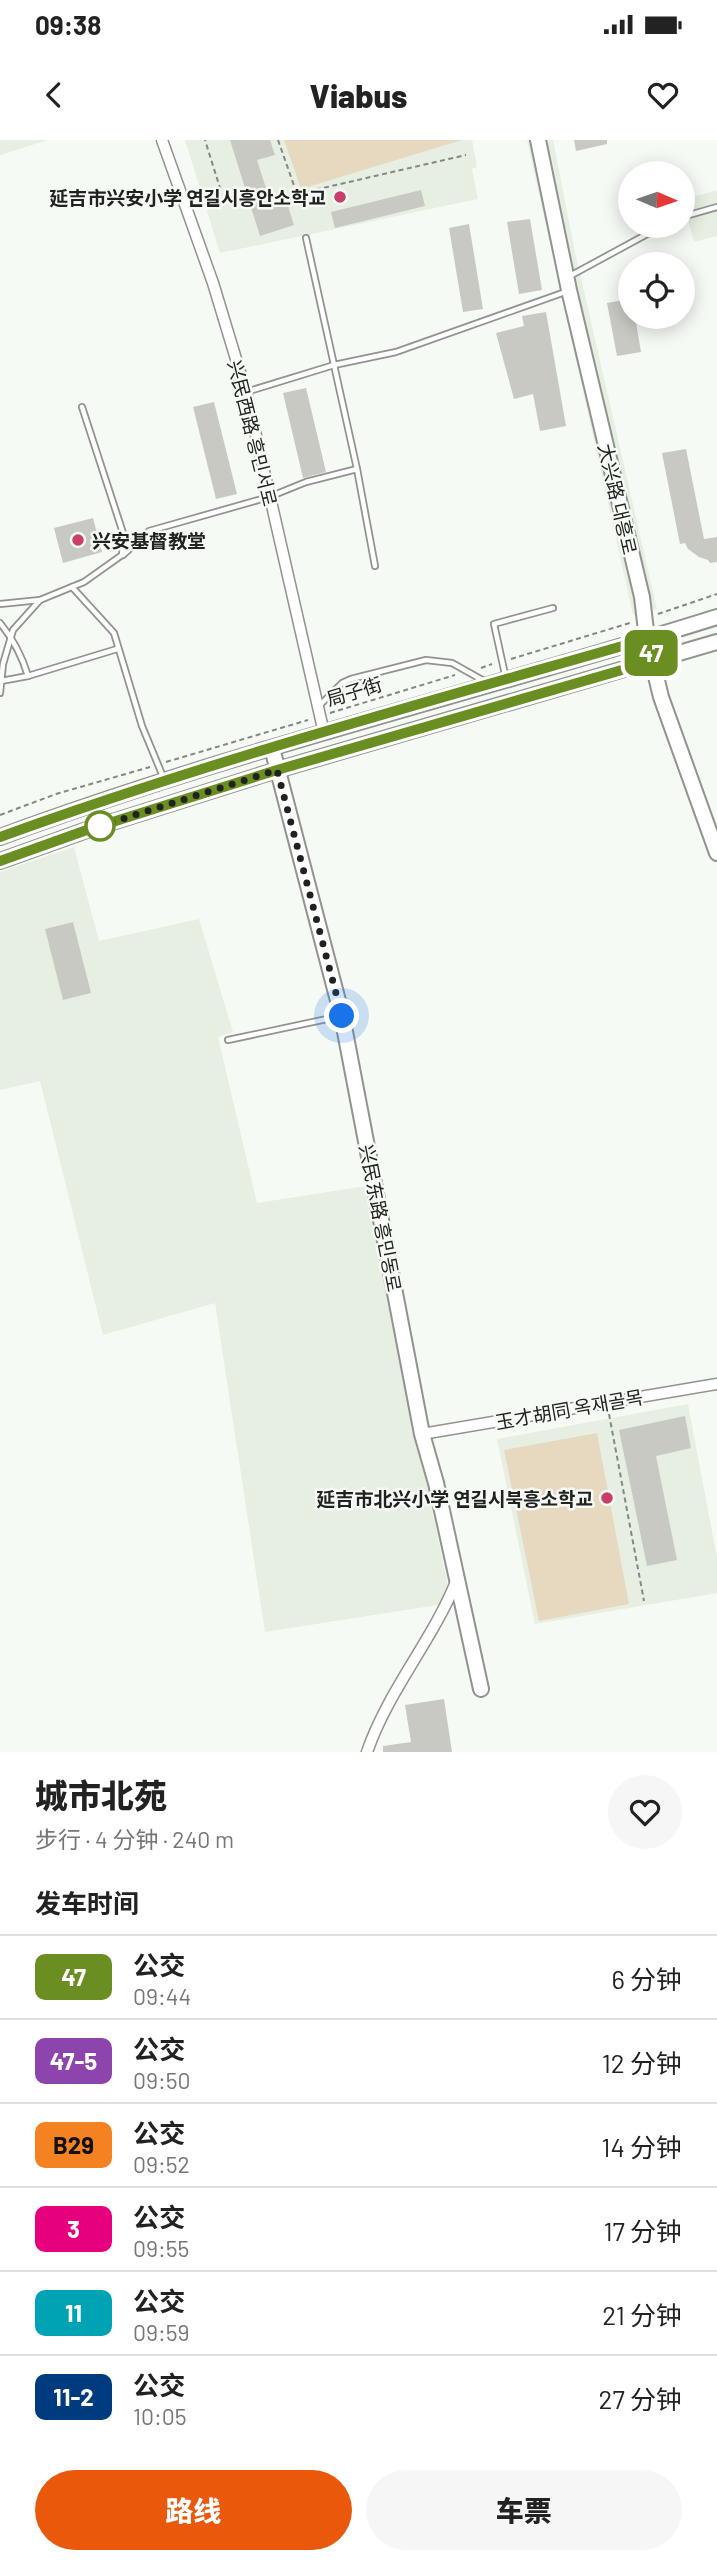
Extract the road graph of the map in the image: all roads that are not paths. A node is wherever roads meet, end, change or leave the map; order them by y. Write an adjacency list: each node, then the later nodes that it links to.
1 (162, 140): 9 (street, 兴民西路 흥민서로)
2 (538, 140): 7 (street, 大兴路 대흥로)
3 (717, 207): 4 (lane)
4 (695, 213)
5 (306, 238): 8 (lane)
6 (643, 238): 7 (lane)
7 (568, 284): 8 (lane); 22 (street, 大兴路 대흥로)
8 (334, 365): 9 (lane); 11 (lane)
9 (246, 392): 12 (street, 兴民西路 흥민서로)
10 (82, 407): 13 (lane)
11 (357, 469): 12 (lane); 14 (lane)
12 (269, 497): 13 (lane); 31 (street, 兴民西路 흥민서로)
13 (122, 555): 15 (lane)
14 (375, 566)
15 (72, 587): 16 (lane); 24 (lane)
16 (40, 600): 17 (lane); 21 (lane)
17 (0, 604)
18 (553, 608): 27 (lane)
19 (717, 617): 22 (street)
20 (0, 623): 21 (lane)
21 (11, 636): 26 (lane); 28 (lane)
22 (647, 639): 25 (street, 大兴路 대흥로); 27 (street)
23 (717, 642): 25 (street)
24 (117, 649): 26 (lane); 35 (lane)
25 (653, 661): 34 (street); 37 (street, 大兴路 대흥로)
26 (28, 676): 28 (lane)
27 (506, 680): 29 (street)
28 (1, 681): 30 (lane)
29 (490, 684): 31 (lane); 32 (street)
30 (0, 693)
31 (319, 712): 32 (street, 兴民西路 흥민서로)
32 (324, 733): 33 (street)
33 (272, 748): 34 (street, 兴民东路 흥민동로); 35 (street)
34 (277, 770): 38 (street); 39 (street, 兴民东路 흥민동로)
35 (165, 782): 36 (street)
36 (0, 837)
37 (717, 853)
38 (0, 861)
39 (342, 1016): 40 (lane); 42 (street, 兴民东路 흥민동로)
40 (228, 1040)
41 (717, 1384): 42 (street, 玉才胡同 옥재골목)
42 (422, 1434): 43 (street, 兴民东路 흥민동로)
43 (456, 1582): 44 (street, 兴民东路 흥민동로); 45 (street)
44 (481, 1689)
45 (366, 1752)

